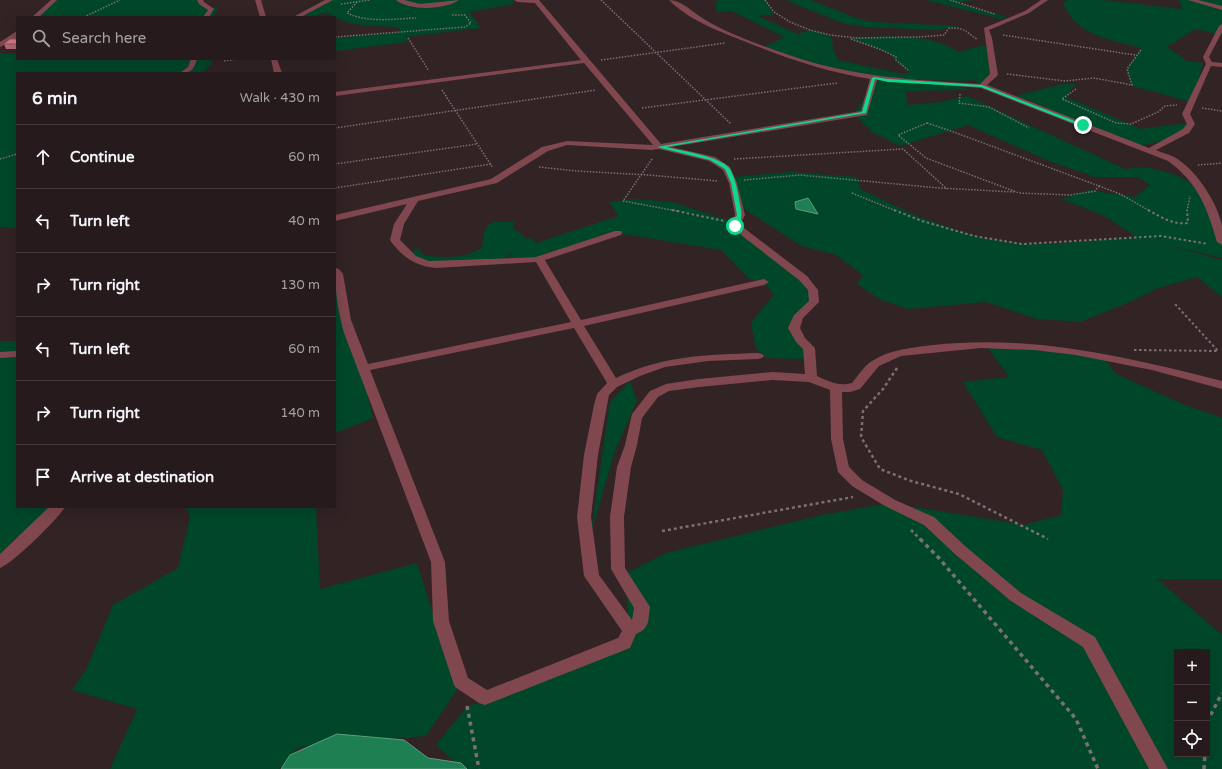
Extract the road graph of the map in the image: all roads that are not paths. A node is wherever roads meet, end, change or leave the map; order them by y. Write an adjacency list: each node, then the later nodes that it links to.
1 (54, 0): 13 (street)
2 (200, 0): 14 (street)
3 (258, 0): 15 (street)
4 (330, 0): 16 (street)
5 (399, 0): 6 (street)
6 (456, 0)
7 (517, 0): 8 (street)
8 (537, 0): 22 (street)
9 (672, 0): 27 (street)
10 (1045, 0): 28 (street)
11 (1191, 0): 12 (street)
12 (1222, 8)
13 (36, 16)
14 (207, 16)
15 (263, 16)
16 (298, 16)
17 (1222, 26): 23 (street)
18 (13, 40): 19 (street)
19 (0, 45)
20 (194, 60): 25 (street)
21 (274, 60): 26 (street)
22 (586, 62): 29 (street); 30 (street)
23 (1209, 64): 24 (street); 31 (street)
24 (1222, 65)
25 (185, 72)
26 (278, 72)
27 (874, 78): 28 (street); 30 (street)
28 (982, 86): 31 (street)
29 (336, 94)
30 (659, 147): 32 (street); 44 (street)
31 (1149, 151): 35 (street)
32 (415, 200): 33 (street); 36 (street)
33 (336, 218)
34 (618, 233): 36 (lane)
35 (1218, 243)
36 (539, 259): 39 (street)
37 (336, 272): 43 (street)
38 (764, 282): 39 (street)
39 (578, 324): 43 (street); 45 (street)
40 (16, 354): 41 (street)
41 (0, 355)
42 (758, 356): 45 (street)
43 (364, 368): 50 (street)
44 (811, 378): 47 (street); 50 (street)
45 (613, 384): 50 (street)
46 (1222, 385): 47 (street)
47 (836, 388): 51 (street)
48 (57, 508): 49 (street)
49 (0, 562)
50 (630, 630)
51 (1159, 769)

